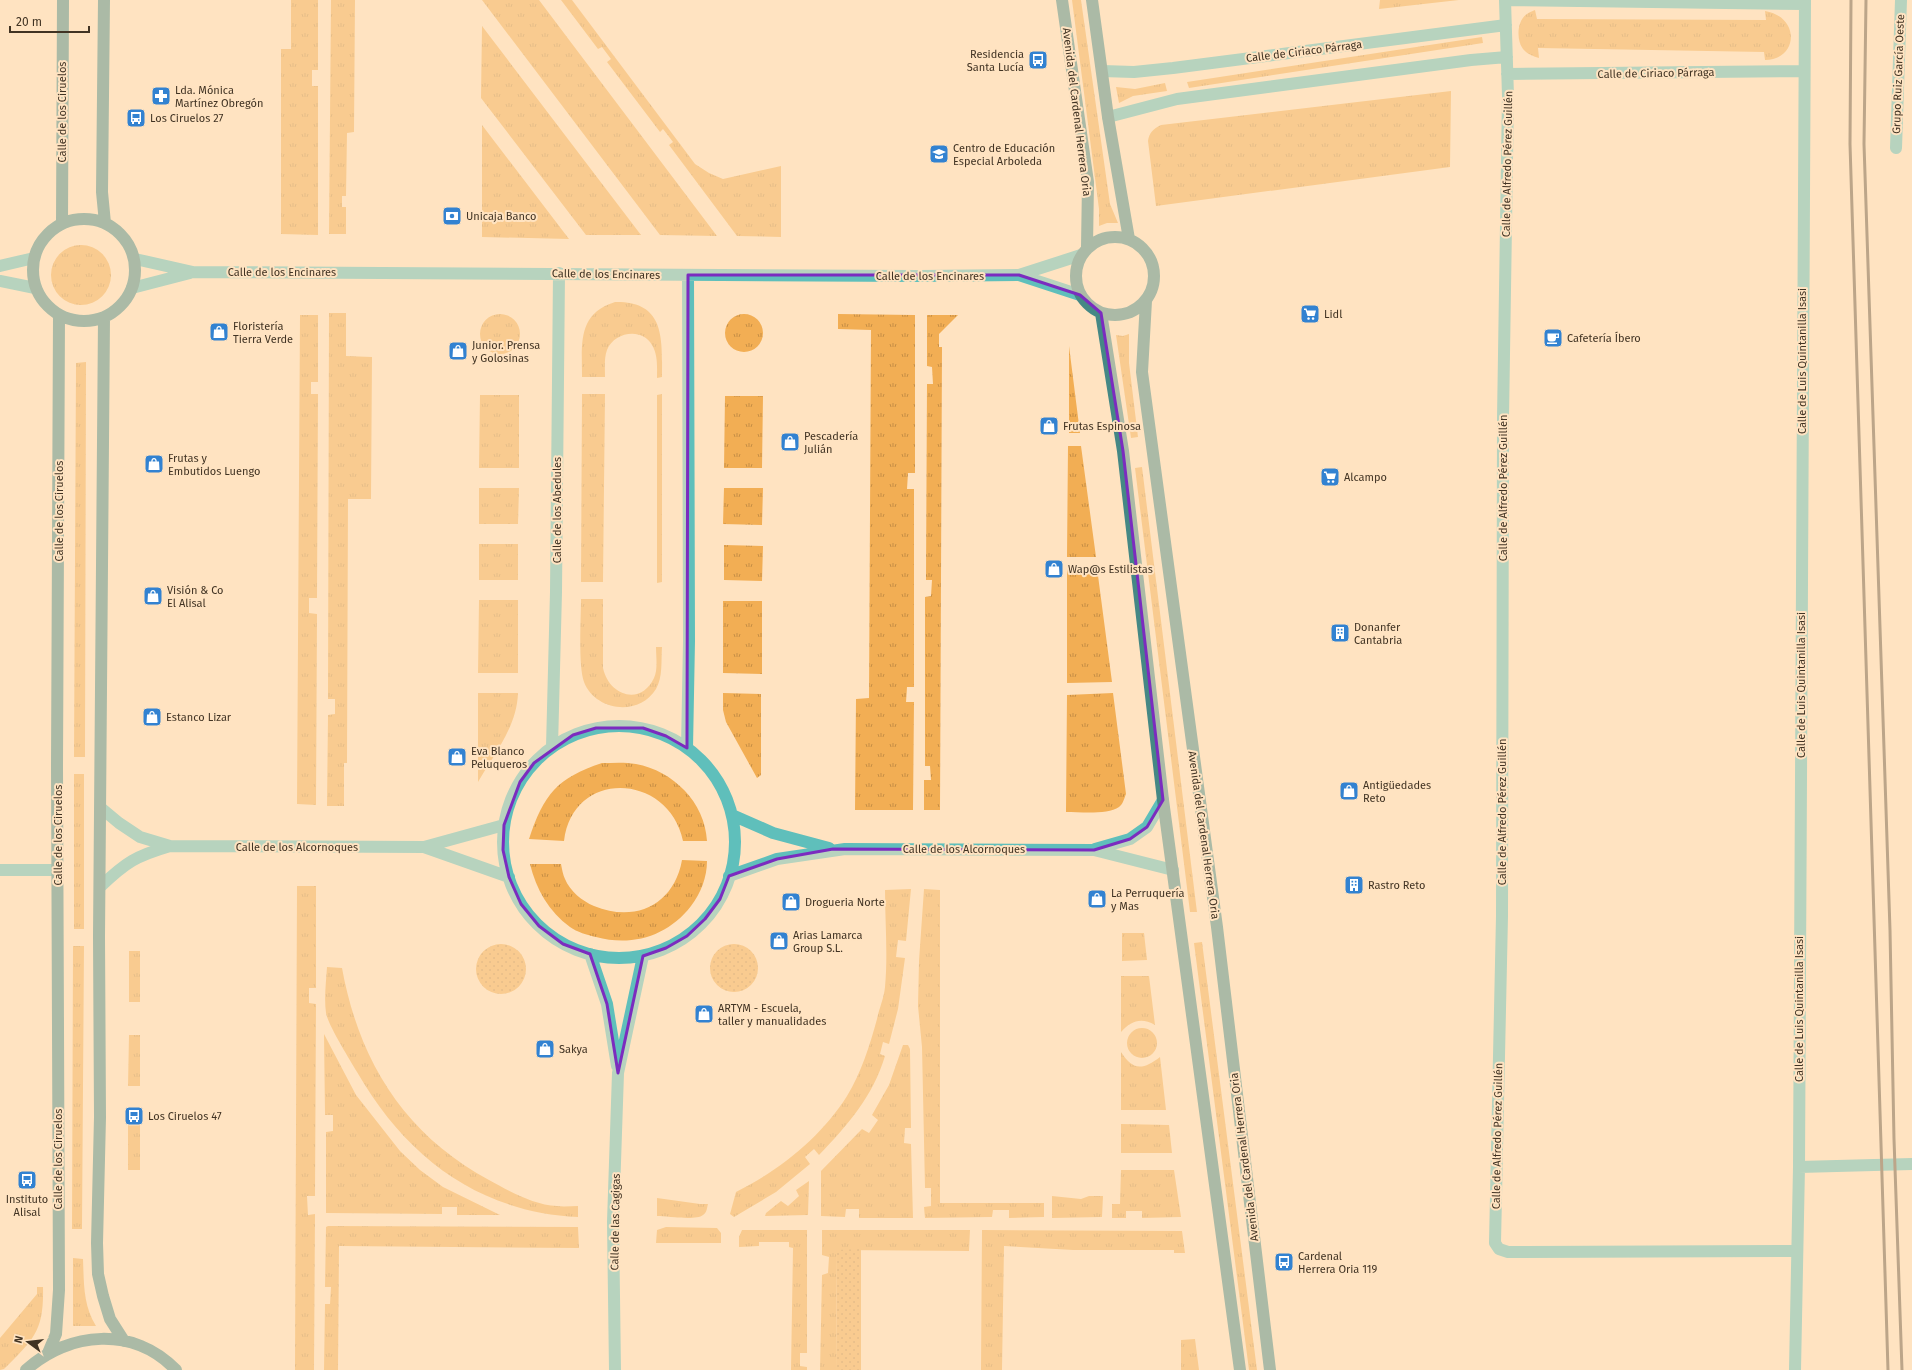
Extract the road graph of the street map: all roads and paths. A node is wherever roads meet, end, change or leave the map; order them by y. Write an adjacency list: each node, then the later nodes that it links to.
1 (63, 0): 15 (main road, Calle de los Ciruelos)
2 (104, 0): 16 (main road)
3 (1062, 0): 18 (main road, Avenida del Cardenal Herrera Oria)
4 (1092, 0): 10 (main road)
5 (1505, 0): 7 (street); 8 (street)
6 (1901, 0): 14 (street, Grupo Ruiz García Oeste)
7 (1804, 2): 11 (street, Calle de Luis Quintanilla Isasi)
8 (1506, 25): 9 (street); 10 (street, Calle de Ciriaco Párraga)
9 (1507, 57): 12 (street); 13 (street)
10 (1102, 71): 13 (main road)
11 (1804, 71): 12 (street, Calle de Ciriaco Párraga); 54 (street, Calle de Luis Quintanilla Isasi)
12 (1508, 74): 55 (street, Calle de Alfredo Pérez Guillén)
13 (1108, 117): 17 (main road)
14 (1896, 148)
15 (62, 223): 16 (main road); 19 (main road)
16 (105, 223): 20 (main road)
17 (1129, 239): 18 (main road, Avenida del Cardenal Herrera Oria); 30 (main road, Avenida del Cardenal Herrera Oria)
18 (1084, 251): 25 (street, Calle de los Encinares); 29 (main road, Avenida del Cardenal Herrera Oria)
19 (34, 258): 21 (street); 27 (main road)
20 (135, 260): 22 (street, Calle de los Encinares); 28 (main road)
21 (0, 266)
22 (193, 272): 23 (street, Calle de los Encinares); 28 (street, Calle de los Encinares)
23 (559, 273): 24 (street, Calle de los Encinares); 34 (street, Calle de los Abedules)
24 (688, 275): 25 (street, Calle de los Encinares); 35 (street)
25 (1019, 275): 29 (street, Calle de los Encinares)
26 (0, 281): 27 (street)
27 (35, 288): 32 (main road)
28 (132, 288): 33 (main road)
29 (1080, 295): 31 (main road)
30 (1146, 301): 31 (main road); 62 (main road, Avenida del Cardenal Herrera Oria)
31 (1101, 313): 36 (main road)
32 (59, 315): 33 (main road); 45 (main road, Calle de los Ciruelos)
33 (104, 318): 37 (main road)
34 (552, 747): 35 (street); 39 (street)
35 (687, 748): 38 (street)
36 (1163, 800): 43 (street, Calle de los Alcornoques); 46 (main road)
37 (101, 808): 40 (street, Calle de los Alcornoques); 49 (main road)
38 (732, 815): 42 (street, Calle de los Alcornoques); 47 (street)
39 (504, 825): 41 (street, Calle de los Alcornoques); 48 (street)
40 (170, 846): 41 (street, Calle de los Alcornoques); 49 (street, Calle de los Alcornoques)
41 (424, 848): 48 (street, Calle de los Alcornoques)
42 (833, 849): 43 (street, Calle de los Alcornoques); 47 (street, Calle de los Alcornoques)
43 (1094, 850): 46 (street, Calle de los Alcornoques)
44 (0, 870): 45 (street)
45 (58, 870): 57 (main road, Calle de los Ciruelos)
46 (1173, 870): 61 (main road)
47 (729, 876): 51 (street)
48 (509, 877): 50 (street)
49 (100, 887): 56 (main road)
50 (590, 954): 51 (street); 52 (street, Calle de las Cagigas)
51 (643, 956): 52 (street, Calle de las Cagigas)
52 (618, 1073): 60 (street, Calle de las Cagigas)
53 (1912, 1164): 54 (street)
54 (1799, 1167): 55 (street, Calle de Luis Quintanilla Isasi)
55 (1797, 1251): 63 (street, Calle de Luis Quintanilla Isasi)
56 (124, 1341): 57 (main road); 59 (main road)
57 (48, 1352): 58 (main road)
58 (26, 1370)
59 (176, 1370)
60 (615, 1370)
61 (1240, 1370)
62 (1270, 1370)
63 (1795, 1370)

